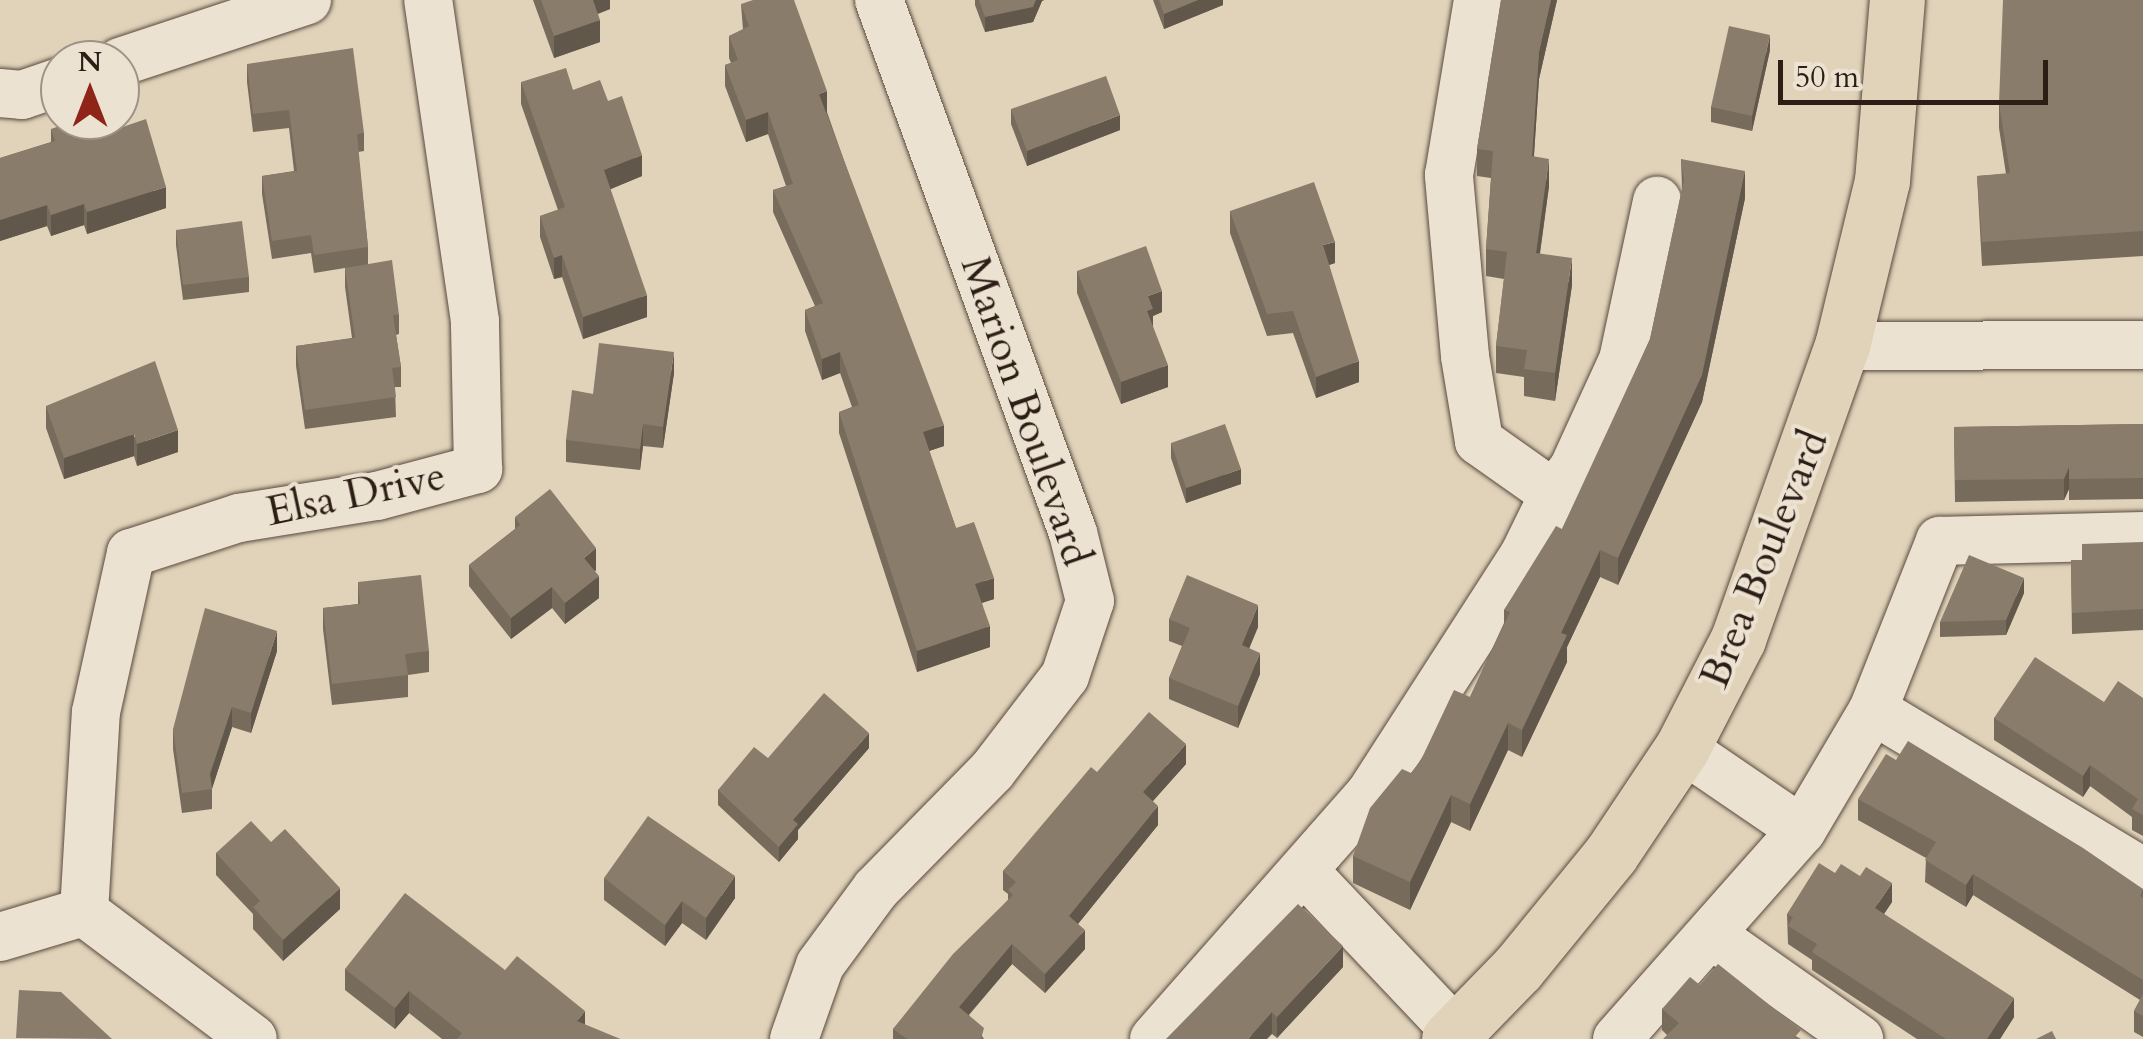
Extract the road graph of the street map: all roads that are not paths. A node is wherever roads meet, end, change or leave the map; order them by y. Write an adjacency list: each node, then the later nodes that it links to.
1 (307, 0): 6 (street)
2 (428, 0): 19 (street, Elsa Drive)
3 (879, 0): 25 (street, Marion Boulevard)
4 (1478, 0): 12 (street)
5 (1897, 0): 10 (main road, Brea Boulevard)
6 (140, 55)
7 (40, 89): 8 (street)
8 (0, 94)
9 (1657, 201): 12 (street)
10 (1842, 346): 11 (street); 15 (main road, Brea Boulevard)
11 (2143, 346)
12 (1554, 494): 17 (street)
13 (2143, 536): 14 (street)
14 (1873, 710): 16 (street); 18 (street)
15 (1682, 748): 16 (street); 23 (main road, Brea Boulevard)
16 (1802, 830): 20 (street)
17 (1304, 871): 23 (street); 26 (street)
18 (2143, 872)
19 (84, 912): 21 (street); 24 (street)
20 (1713, 936): 22 (street); 27 (street)
21 (0, 937)
22 (1842, 1033)
23 (1452, 1036)
24 (252, 1039)
25 (794, 1039)
26 (1154, 1039)
27 (1617, 1039)

